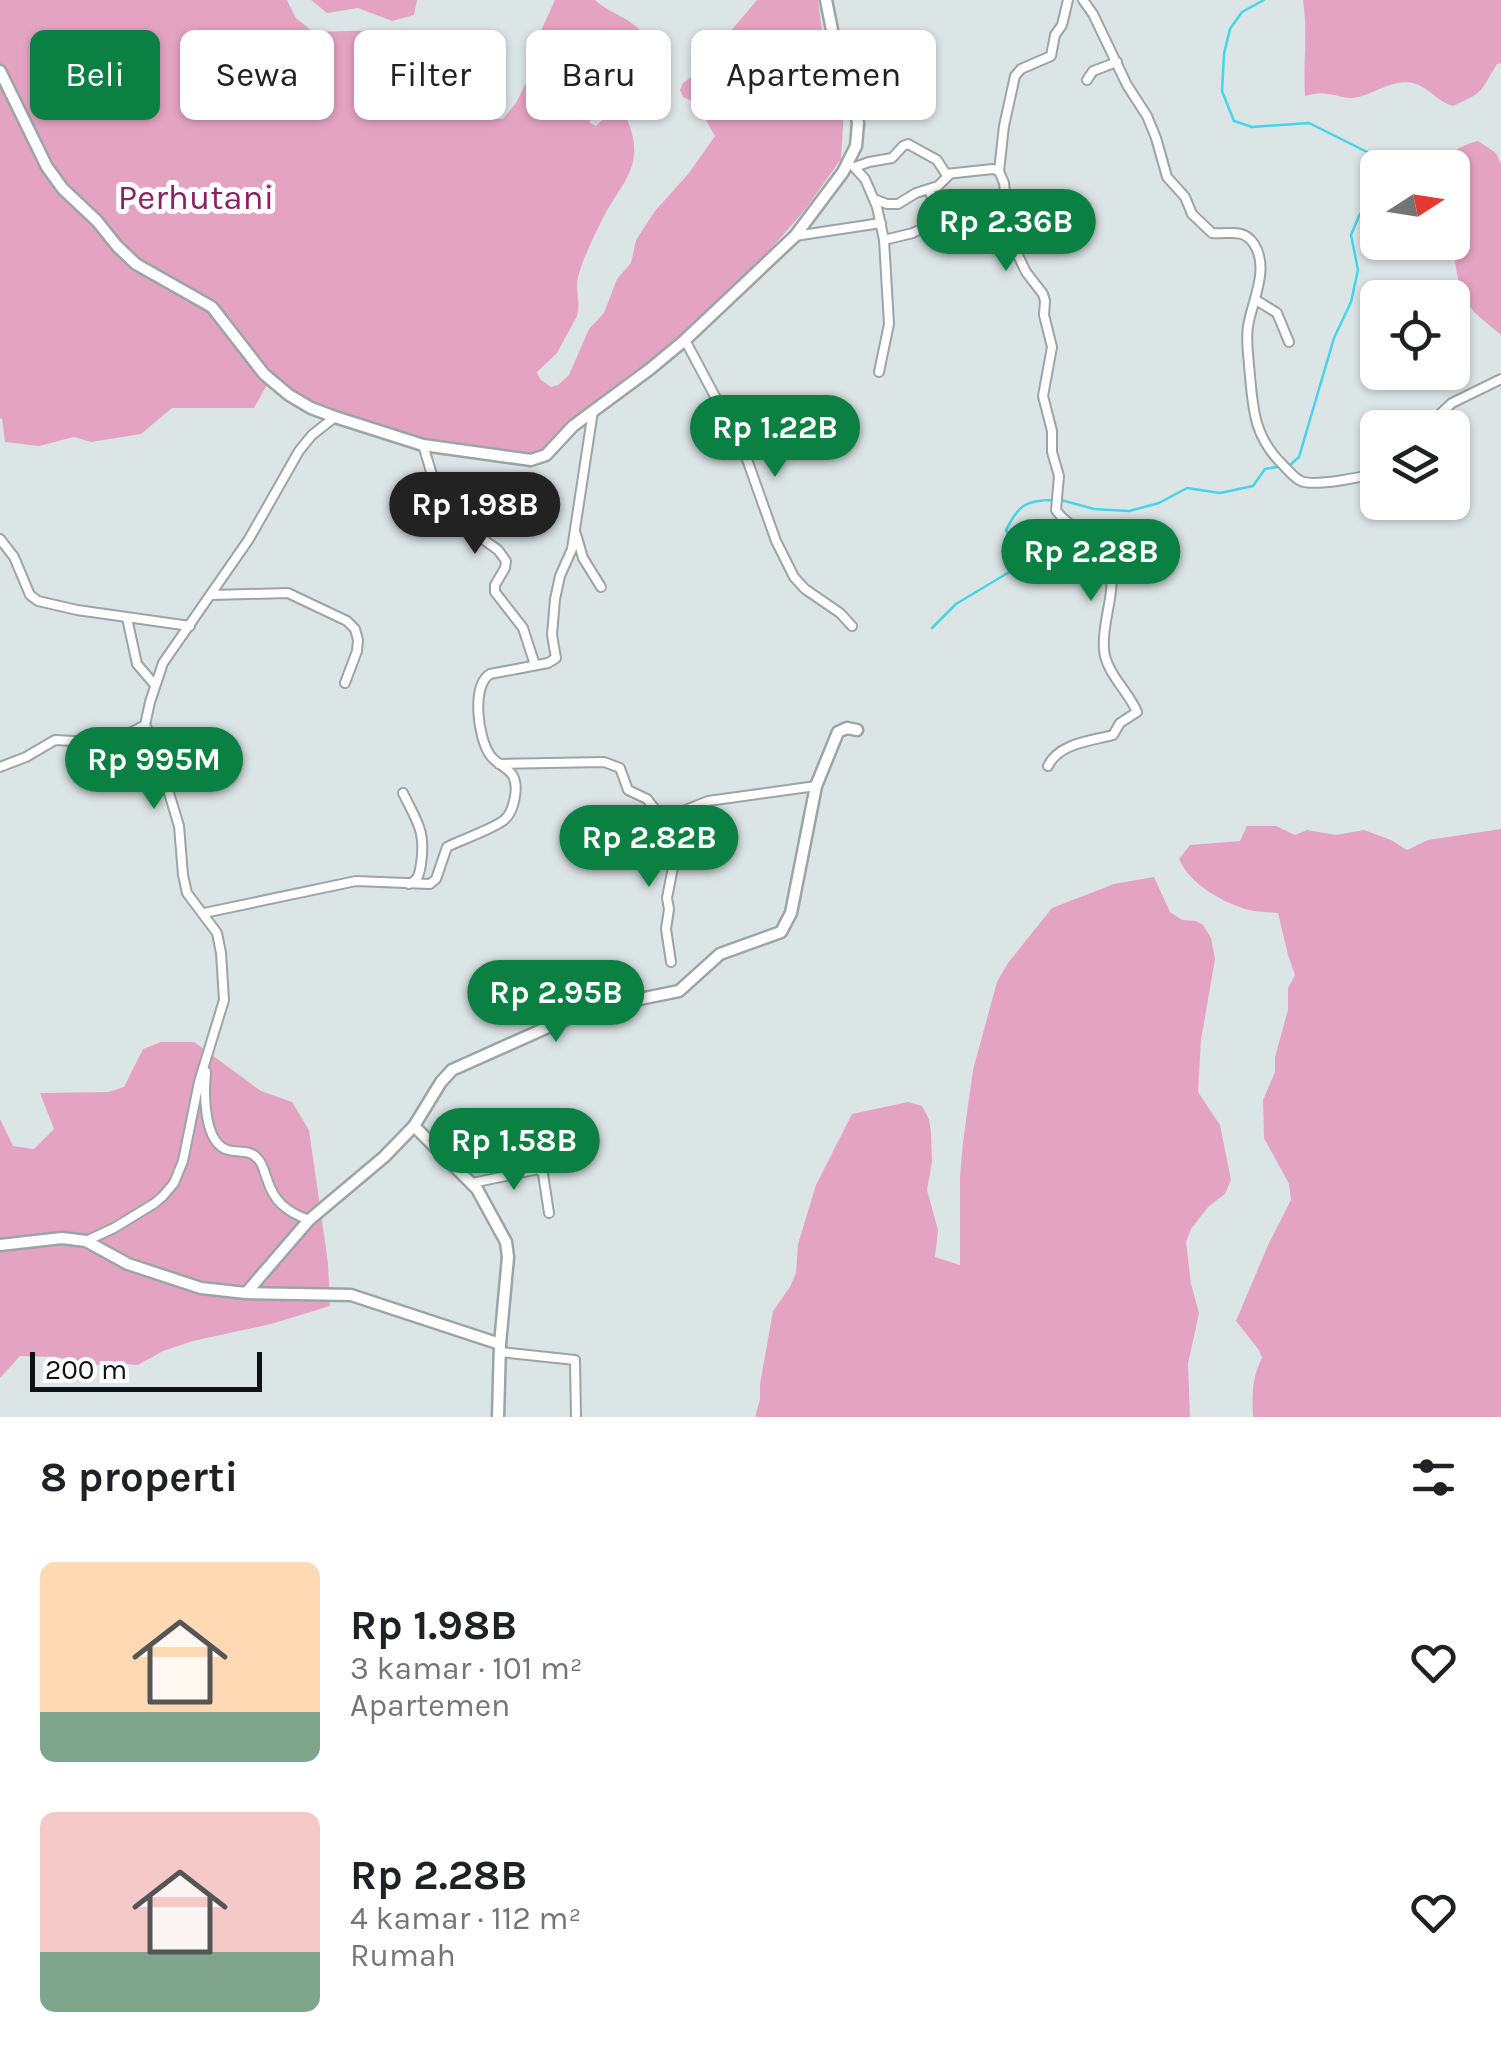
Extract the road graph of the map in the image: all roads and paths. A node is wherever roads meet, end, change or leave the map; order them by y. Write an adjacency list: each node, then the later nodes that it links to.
1 (826, 0): 7 (street)
2 (1068, 0): 8 (street)
3 (1083, 0): 4 (street)
4 (1117, 62): 6 (street); 15 (street)
5 (0, 71): 22 (street)
6 (1087, 80)
7 (850, 168): 9 (street); 11 (street); 13 (street)
8 (999, 171): 9 (street); 38 (street)
9 (950, 174): 10 (street)
10 (929, 190): 11 (street); 14 (street)
11 (874, 199): 12 (street)
12 (881, 222): 13 (street); 14 (street)
13 (795, 236): 16 (street)
14 (884, 240): 18 (street)
15 (1256, 300): 17 (street); 24 (street)
16 (685, 340): 21 (street); 31 (street)
17 (1289, 342)
18 (879, 372)
19 (1501, 379): 20 (street)
20 (1444, 410)
21 (593, 411): 23 (street); 25 (street)
22 (335, 417): 23 (street); 28 (street)
23 (424, 444): 32 (street)
24 (1360, 475)
25 (575, 529): 27 (street); 32 (street)
26 (0, 539): 29 (street)
27 (601, 587)
28 (212, 596): 30 (street); 33 (street)
29 (126, 618): 30 (street); 34 (street)
30 (190, 626): 34 (street)
31 (852, 626)
32 (535, 665): 37 (street)
33 (345, 683)
34 (155, 685): 35 (street)
35 (145, 726): 39 (street); 44 (street)
36 (857, 730): 40 (street)
37 (499, 764): 42 (street); 43 (street)
38 (1048, 766)
39 (0, 767)
40 (816, 786): 42 (street); 47 (street)
41 (403, 793): 43 (street)
42 (673, 815): 45 (street)
43 (410, 884): 44 (street)
44 (204, 913): 46 (street)
45 (670, 962)
46 (206, 1057): 50 (street); 51 (street)
47 (414, 1126): 48 (street); 50 (street)
48 (472, 1184): 49 (street); 54 (street)
49 (549, 1212)
50 (309, 1220): 53 (street)
51 (86, 1241): 52 (street); 53 (street)
52 (0, 1245)
53 (246, 1293): 54 (street)
54 (500, 1348): 55 (street); 56 (street)
55 (498, 1417)
56 (576, 1417)

